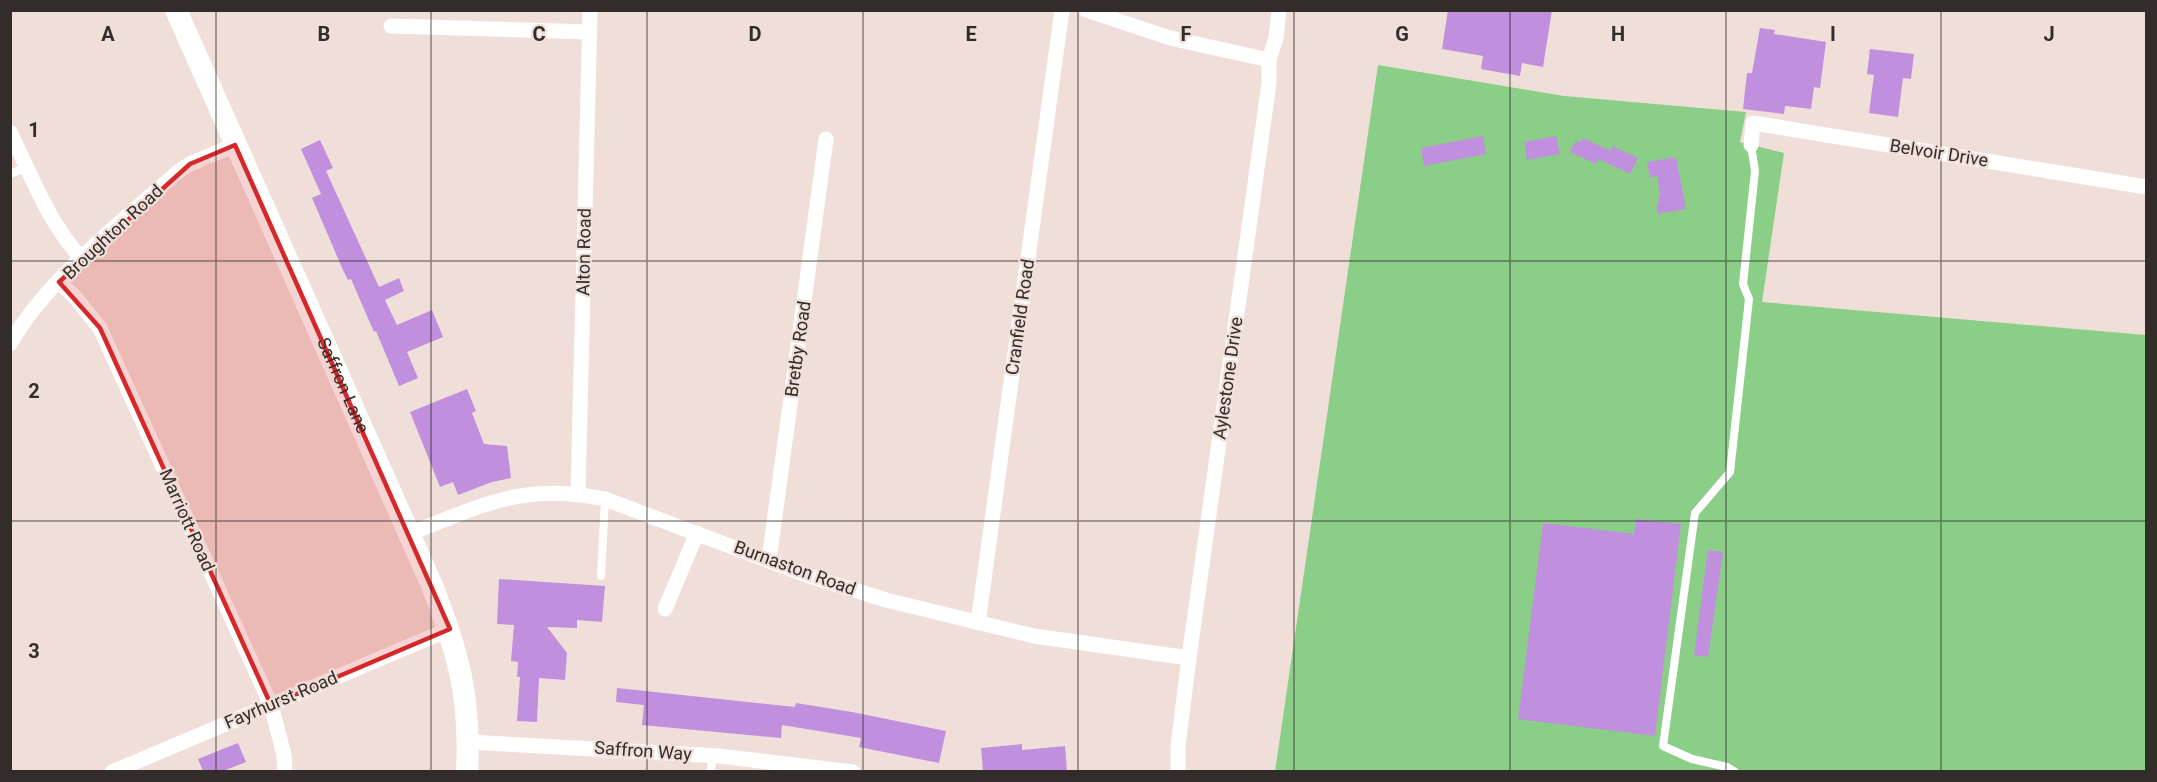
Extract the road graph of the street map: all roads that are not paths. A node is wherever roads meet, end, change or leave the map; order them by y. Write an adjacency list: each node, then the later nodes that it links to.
1 (176, 10): 11 (main road, Saffron Lane)
2 (590, 10): 7 (street, Alton Road)
3 (1062, 10): 26 (street, Cranfield Road)
4 (1086, 10): 8 (street)
5 (1279, 10): 8 (street, Aylestone Drive)
6 (392, 26): 7 (street)
7 (590, 32): 19 (street, Alton Road)
8 (1269, 60): 28 (street, Aylestone Drive)
9 (10, 132): 13 (street)
10 (826, 139): 23 (street, Bretby Road)
11 (236, 145): 16 (street, Broughton Road); 22 (main road, Saffron Lane)
12 (1751, 145): 15 (street, Belvoir Drive); 37 (lane)
13 (27, 166): 14 (lane); 16 (street)
14 (10, 174)
15 (2146, 187)
16 (82, 259): 17 (street, Broughton Road)
17 (59, 282): 18 (street, Broughton Road); 29 (street, Marriott Road)
18 (10, 344)
19 (578, 494): 20 (street, Burnaston Road); 22 (street, Burnaston Road)
20 (605, 499): 21 (street, Burnaston Road); 24 (lane)
21 (697, 533): 23 (street, Burnaston Road); 25 (street)
22 (409, 534): 27 (main road, Saffron Lane)
23 (770, 560): 26 (street, Burnaston Road)
24 (601, 576)
25 (664, 609)
26 (978, 623): 28 (street, Burnaston Road)
27 (450, 629): 29 (street, Fayrhurst Road); 30 (main road, Saffron Lane)
28 (1189, 658): 36 (street, Aylestone Drive)
29 (271, 705): 32 (street, Fayrhurst Road); 33 (street, Marriott Road)
30 (468, 742): 31 (street, Saffron Way); 34 (main road, Saffron Lane)
31 (712, 764): 35 (street, Saffron Way)
32 (112, 771)
33 (285, 771)
34 (467, 771)
35 (854, 771)
36 (1178, 771)
37 (1735, 771)

